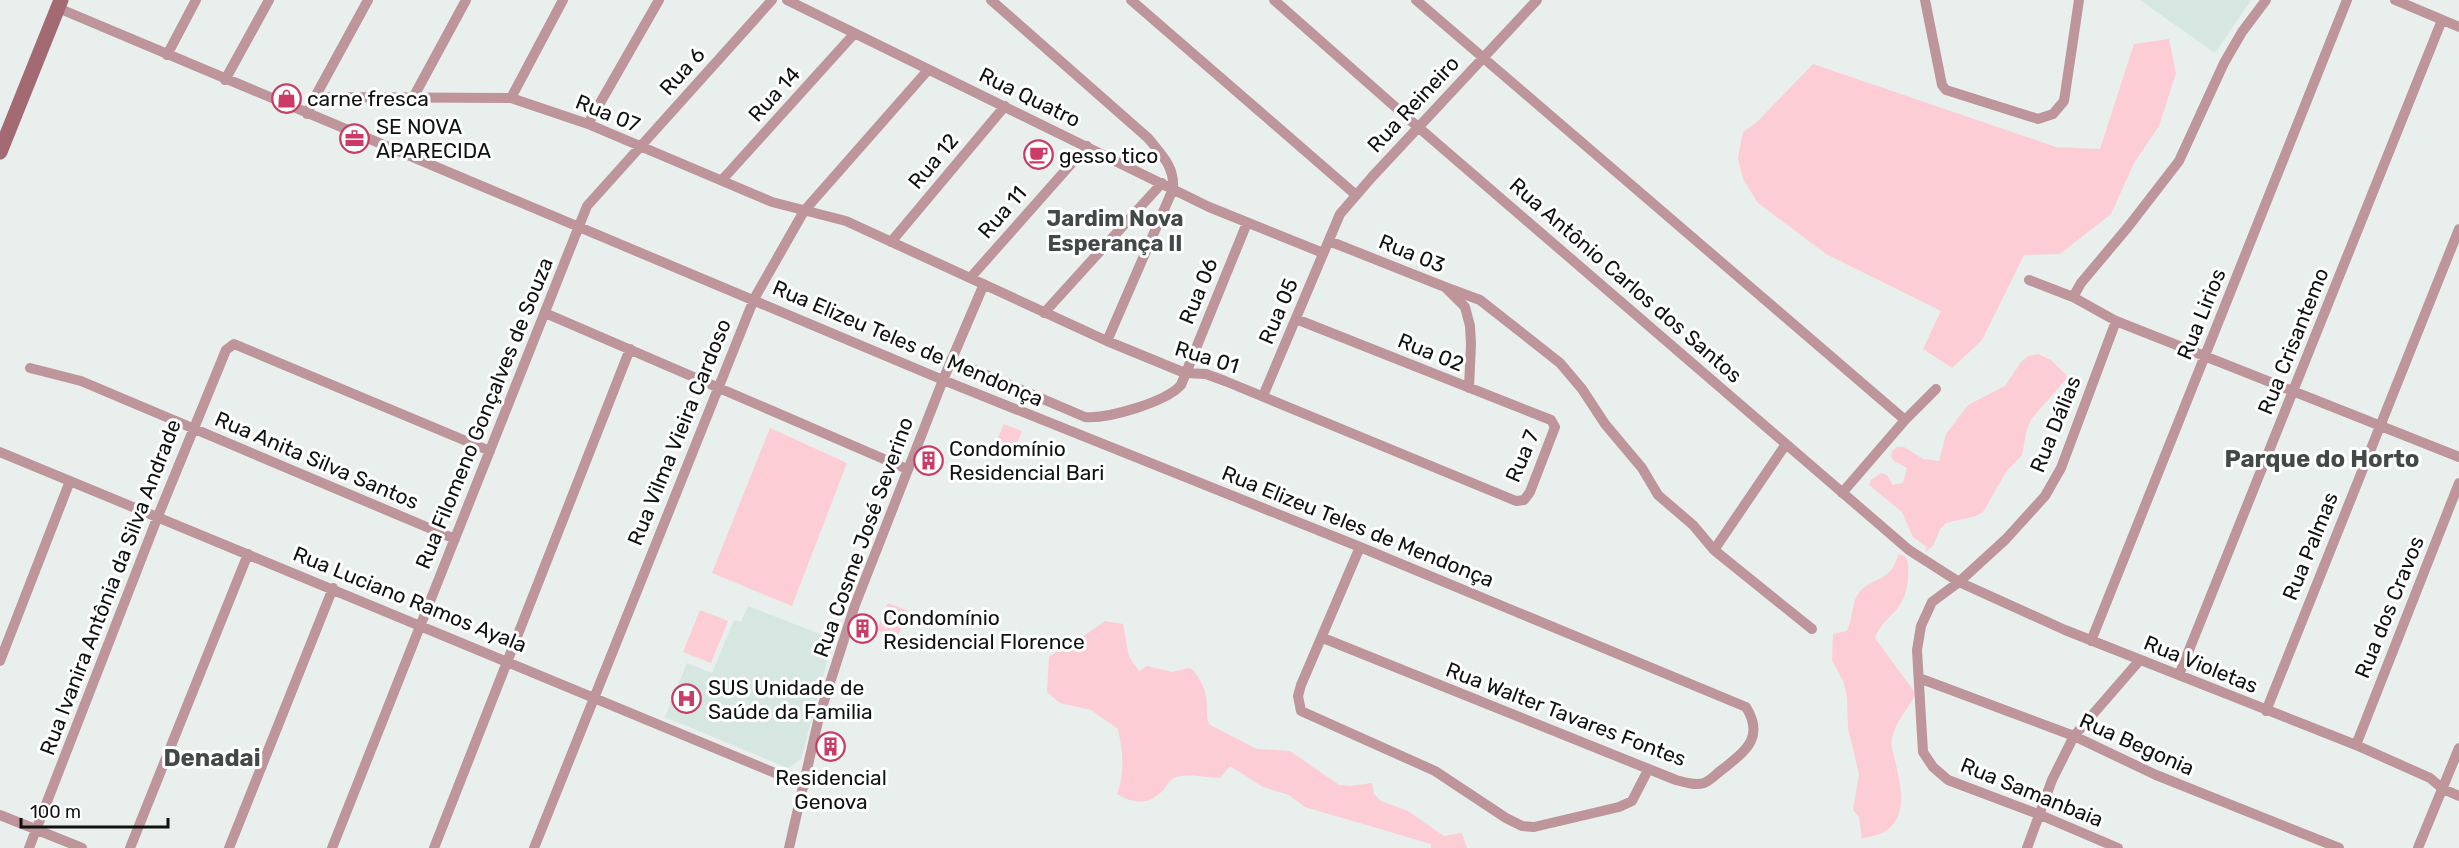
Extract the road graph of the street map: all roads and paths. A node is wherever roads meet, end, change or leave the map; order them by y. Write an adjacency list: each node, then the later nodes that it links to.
1 (196, 0): 23 (street)
2 (269, 0): 26 (street)
3 (368, 0): 28 (street)
4 (466, 0): 27 (street)
5 (563, 0): 29 (street)
6 (659, 0): 32 (street)
7 (772, 0): 34 (street, Rua 6)
8 (787, 0): 22 (street, Rua Quatro)
9 (991, 0): 39 (street)
10 (1131, 0): 40 (street)
11 (1274, 0): 33 (street, Rua Antônio Carlos dos Santos)
12 (1416, 0): 24 (street)
13 (1537, 0): 24 (street, Rua Reineiro)
14 (1925, 0): 15 (street)
15 (2079, 0)
16 (2266, 0): 52 (street)
17 (2347, 0): 60 (street, Rua Lirios)
18 (2395, 0): 20 (street)
19 (59, 4): 23 (street, Rua Elizeu Teles de Mendonça); 36 (street)
20 (2442, 20): 21 (street); 68 (street, Rua Crisantemo)
21 (2459, 27)
22 (854, 34): 25 (street, Rua Quatro); 37 (street, Rua 14)
23 (166, 55): 26 (street, Rua Elizeu Teles de Mendonça)
24 (1482, 58): 33 (street, Rua Reineiro); 71 (street)
25 (928, 70): 30 (street, Rua Quatro); 41 (street, Rua Vilma Vieira Cardoso)
26 (225, 81): 31 (street, Rua Elizeu Teles de Mendonça)
27 (414, 96): 28 (street, Rua 07); 29 (street, Rua 07)
28 (315, 97): 31 (street)
29 (511, 98): 32 (street, Rua 07)
30 (1005, 106): 35 (street, Rua Quatro); 46 (street, Rua 12)
31 (307, 114): 43 (street, Rua Elizeu Teles de Mendonça)
32 (588, 124): 34 (street, Rua 07)
33 (1418, 127): 40 (street, Rua Reineiro); 74 (street, Rua Antônio Carlos dos Santos)
34 (640, 146): 37 (street, Rua 07); 43 (street, Rua 6)
35 (1087, 146): 38 (street, Rua Quatro); 48 (street, Rua 11)
36 (0, 152)
37 (722, 180): 41 (street, Rua 07)
38 (1162, 183): 39 (street, Rua Quatro); 55 (street)
39 (1173, 189): 42 (street, Rua Quatro); 58 (street)
40 (1356, 195): 45 (street, Rua Reineiro)
41 (804, 211): 46 (street, Rua 07); 53 (street, Rua Vilma Vieira Cardoso)
42 (1247, 223): 47 (street, Rua Quatro); 63 (street, Rua 06)
43 (578, 226): 53 (street, Rua Elizeu Teles de Mendonça); 54 (street, Rua Filomeno Gonçalves de Souza)
44 (2459, 230): 72 (street, Rua Palmas)
45 (1329, 241): 47 (street, Rua 05); 51 (street, Rua 03)
46 (891, 242): 48 (street, Rua 01)
47 (1323, 253): 56 (street, Rua 05)
48 (971, 277): 50 (street, Rua 01)
49 (2029, 280): 52 (street)
50 (984, 284): 55 (street, Rua 01); 61 (street)
51 (1445, 287): 66 (street, Rua 03); 86 (street)
52 (2073, 297): 57 (street)
53 (754, 299): 64 (street, Rua Elizeu Teles de Mendonça); 65 (street, Rua Vilma Vieira Cardoso)
54 (545, 313): 59 (street); 75 (street, Rua Filomeno Gonçalves de Souza)
55 (1044, 313): 58 (street, Rua 01)
56 (1296, 319): 66 (street, Rua 02); 69 (street, Rua 05)
57 (2116, 321): 60 (street); 88 (street, Rua Dálias)
58 (1107, 341): 63 (street, Rua 01)
59 (630, 350): 65 (street); 95 (street)
60 (2206, 355): 68 (street); 93 (street, Rua Lirios)
61 (951, 360): 63 (street, Rua 06); 64 (street)
62 (30, 368): 73 (street, Rua Anita Silva Santos)
63 (1185, 373): 69 (street, Rua 01)
64 (943, 380): 78 (street, Rua Cosme José Severino); 85 (street, Rua Elizeu Teles de Mendonça)
65 (718, 387): 78 (street); 99 (street, Rua Vilma Vieira Cardoso)
66 (1469, 388): 70 (street, Rua 02)
67 (1936, 389): 71 (street)
68 (2294, 390): 72 (street); 97 (street, Rua Crisantemo)
69 (1263, 396): 82 (street, Rua 01)
70 (1551, 420): 82 (street, Rua 7)
71 (1905, 420): 81 (street)
72 (2379, 424): 77 (street); 101 (street, Rua Palmas)
73 (192, 429): 75 (street, Rua Ivanira Antônia da Silva Andrade); 83 (street, Rua Ivanira Antônia da Silva Andrade); 84 (street, Rua Anita Silva Santos)
74 (1786, 444): 81 (street, Rua Antônio Carlos dos Santos); 86 (street)
75 (490, 451): 84 (street, Rua Filomeno Gonçalves de Souza)
76 (0, 452): 79 (street, Rua Luciano Ramos Ayala)
77 (2459, 457)
78 (908, 469): 109 (street, Rua Cosme José Severino)
79 (70, 481): 83 (street, Rua Luciano Ramos Ayala); 94 (street)
80 (2459, 483): 103 (street, Rua dos Cravos)
81 (1842, 493): 88 (street, Rua Antônio Carlos dos Santos)
82 (1516, 501)
83 (158, 516): 87 (street, Rua Luciano Ramos Ayala); 114 (street, Rua Ivanira Antônia da Silva Andrade)
84 (455, 539): 90 (street, Rua Filomeno Gonçalves de Souza)
85 (1360, 547): 92 (street); 100 (street, Rua Elizeu Teles de Mendonça)
86 (1714, 550): 91 (street)
87 (248, 554): 89 (street, Rua Luciano Ramos Ayala); 117 (street)
88 (1959, 582): 93 (street, Rua Violetas); 98 (street, Rua Dálias)
89 (333, 588): 90 (street, Rua Luciano Ramos Ayala); 118 (street)
90 (421, 625): 95 (street, Rua Luciano Ramos Ayala); 119 (street, Rua Filomeno Gonçalves de Souza)
91 (1812, 629)
92 (1323, 638): 106 (street, Rua Walter Tavares Fontes); 106 (street)
93 (2091, 641): 96 (street, Rua Violetas)
94 (0, 661)
95 (508, 661): 99 (street, Rua Luciano Ramos Ayala); 120 (street)
96 (2139, 661): 97 (street, Rua Violetas); 102 (street)
97 (2179, 675): 101 (street, Rua Violetas)
98 (1919, 678): 102 (street, Rua Begonia); 105 (street, Rua Dálias)
99 (594, 696): 109 (street, Rua Luciano Ramos Ayala); 121 (street, Rua Vilma Vieira Cardoso)
100 (1746, 707): 106 (street, Rua Walter Tavares Fontes)
101 (2266, 711): 103 (street, Rua Violetas)
102 (2074, 736): 112 (street); 125 (street, Rua Begonia)
103 (2355, 746): 107 (street, Rua Violetas)
104 (2459, 748): 108 (street)
105 (1933, 767): 112 (street, Rua Samanbaia)
106 (1648, 770)
107 (2430, 778): 108 (street, Rua Violetas); 110 (street, Rua Violetas)
108 (2452, 780): 110 (street)
109 (804, 785): 122 (street, Rua Cosme José Severino)
110 (2443, 789): 111 (street, Rua Violetas); 126 (street)
111 (2459, 795)
112 (2038, 814): 123 (street); 124 (street, Rua Samanbaia)
113 (0, 815): 114 (street)
114 (36, 830): 115 (street, Rua Ivanira Antônia da Silva Andrade); 116 (street)
115 (29, 848)
116 (82, 848)
117 (130, 848)
118 (229, 848)
119 (332, 848)
120 (434, 848)
121 (534, 848)
122 (789, 848)
123 (2027, 848)
124 (2118, 848)
125 (2339, 848)
126 (2418, 848)

